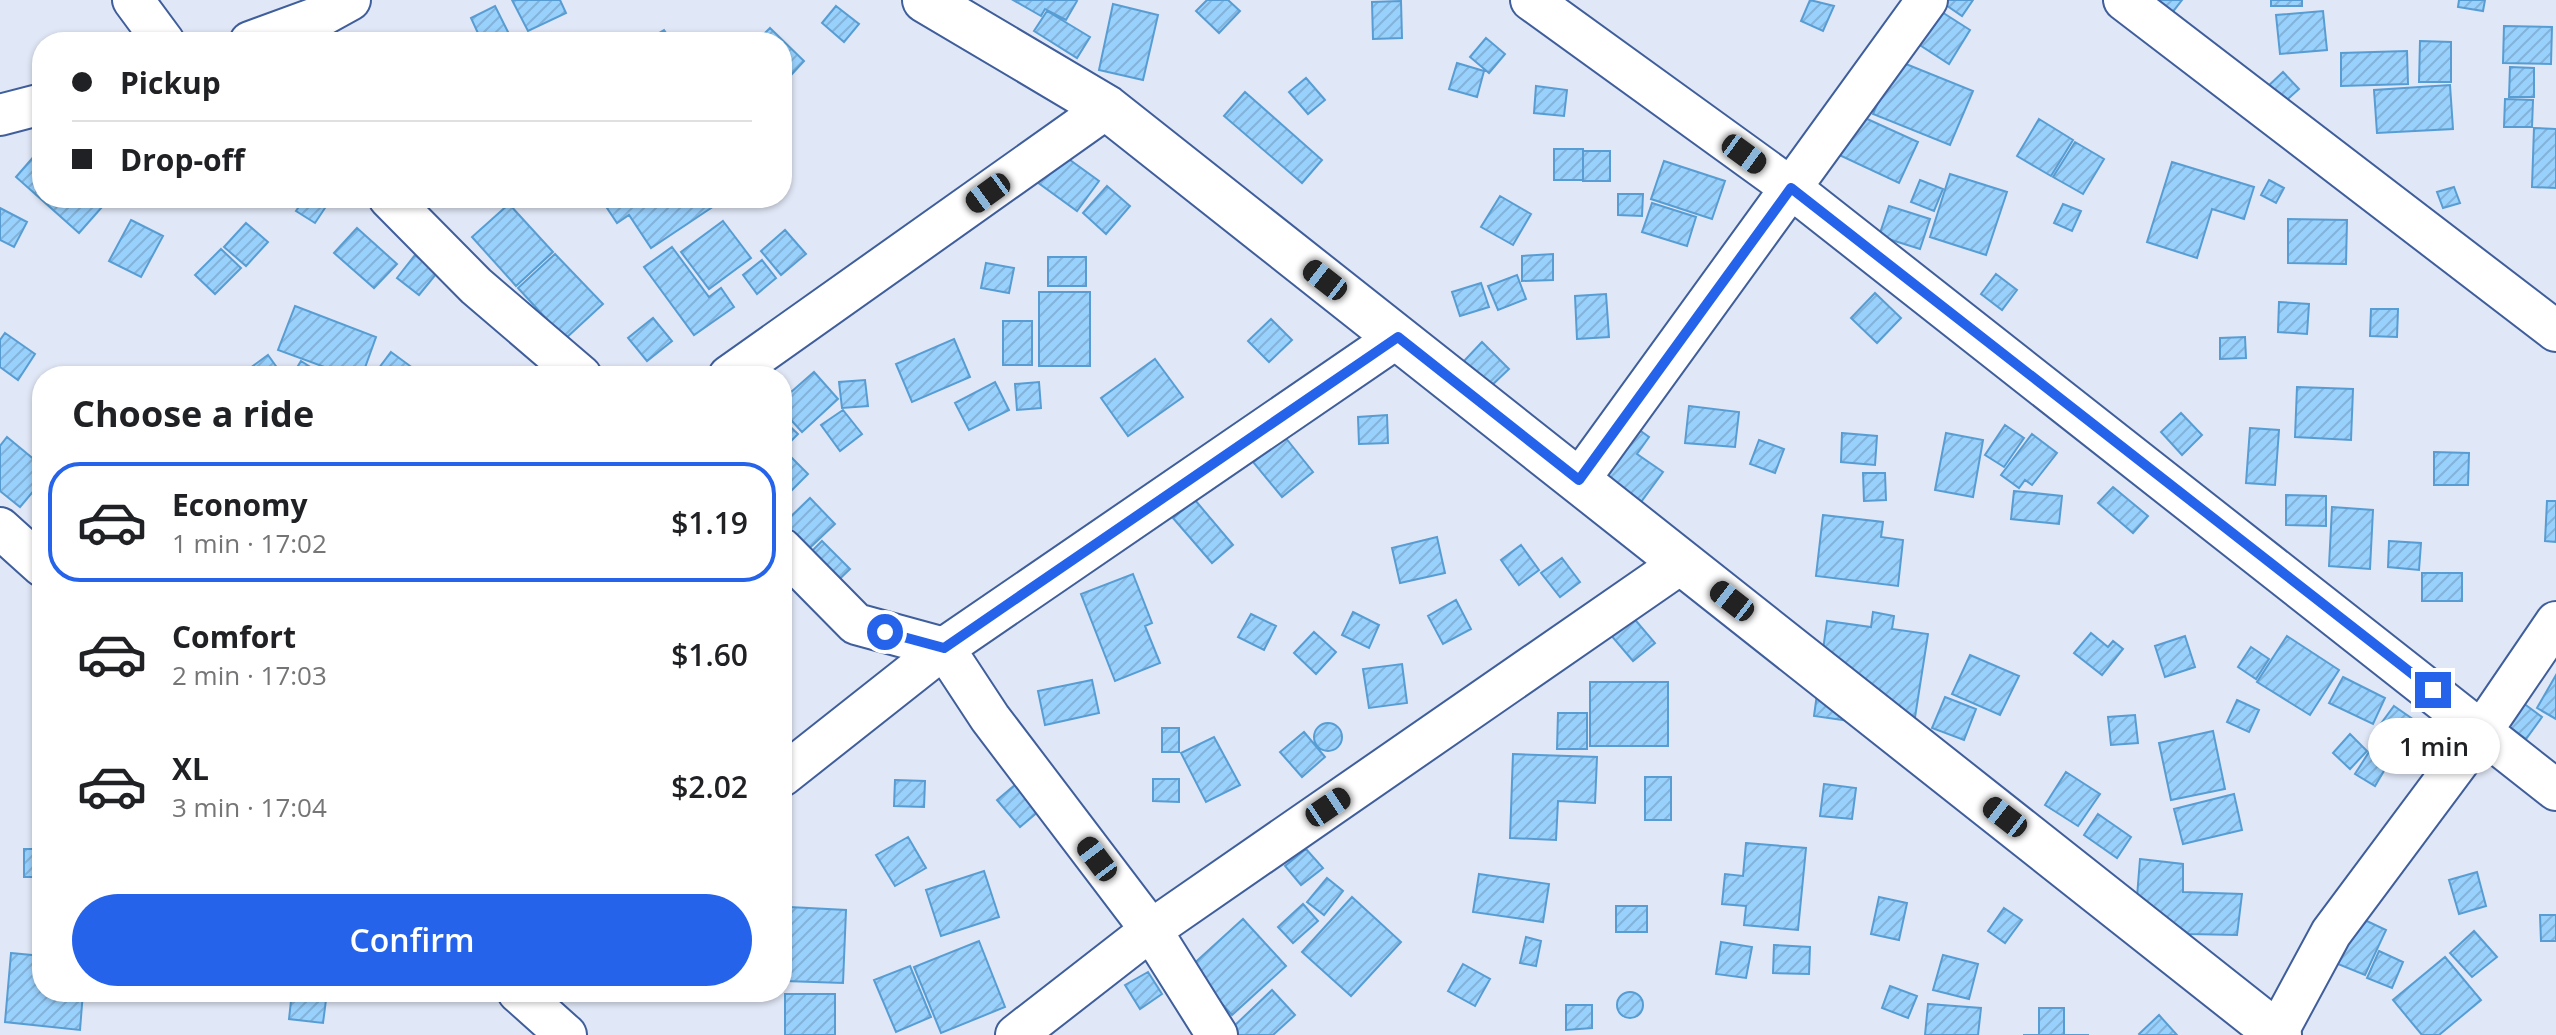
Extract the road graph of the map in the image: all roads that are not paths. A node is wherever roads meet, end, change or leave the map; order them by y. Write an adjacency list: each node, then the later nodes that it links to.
1 (133, 0): 7 (street)
2 (350, 0): 8 (street)
3 (925, 0): 10 (street)
4 (1531, 0): 12 (street)
5 (1927, 0): 12 (street)
6 (2124, 0): 14 (street)
7 (157, 32)
8 (277, 32)
9 (32, 107): 11 (street)
10 (1107, 108): 15 (street); 17 (street)
11 (0, 115)
12 (1791, 188): 18 (street); 25 (street)
13 (399, 208): 16 (street)
14 (2556, 331)
15 (1398, 337): 18 (street); 24 (street)
16 (569, 366)
17 (743, 366)
18 (1579, 480): 22 (street)
19 (0, 528): 20 (street)
20 (32, 557)
21 (792, 559): 24 (street)
22 (1683, 562): 28 (street); 30 (street)
23 (2556, 622): 25 (street)
24 (944, 648): 26 (street); 28 (street)
25 (2483, 729): 27 (street); 30 (street)
26 (792, 768)
27 (2556, 790)
28 (1151, 930): 32 (street); 33 (street)
29 (529, 1002): 31 (street)
30 (2278, 1034)
31 (566, 1035)
32 (1016, 1035)
33 (1217, 1035)

